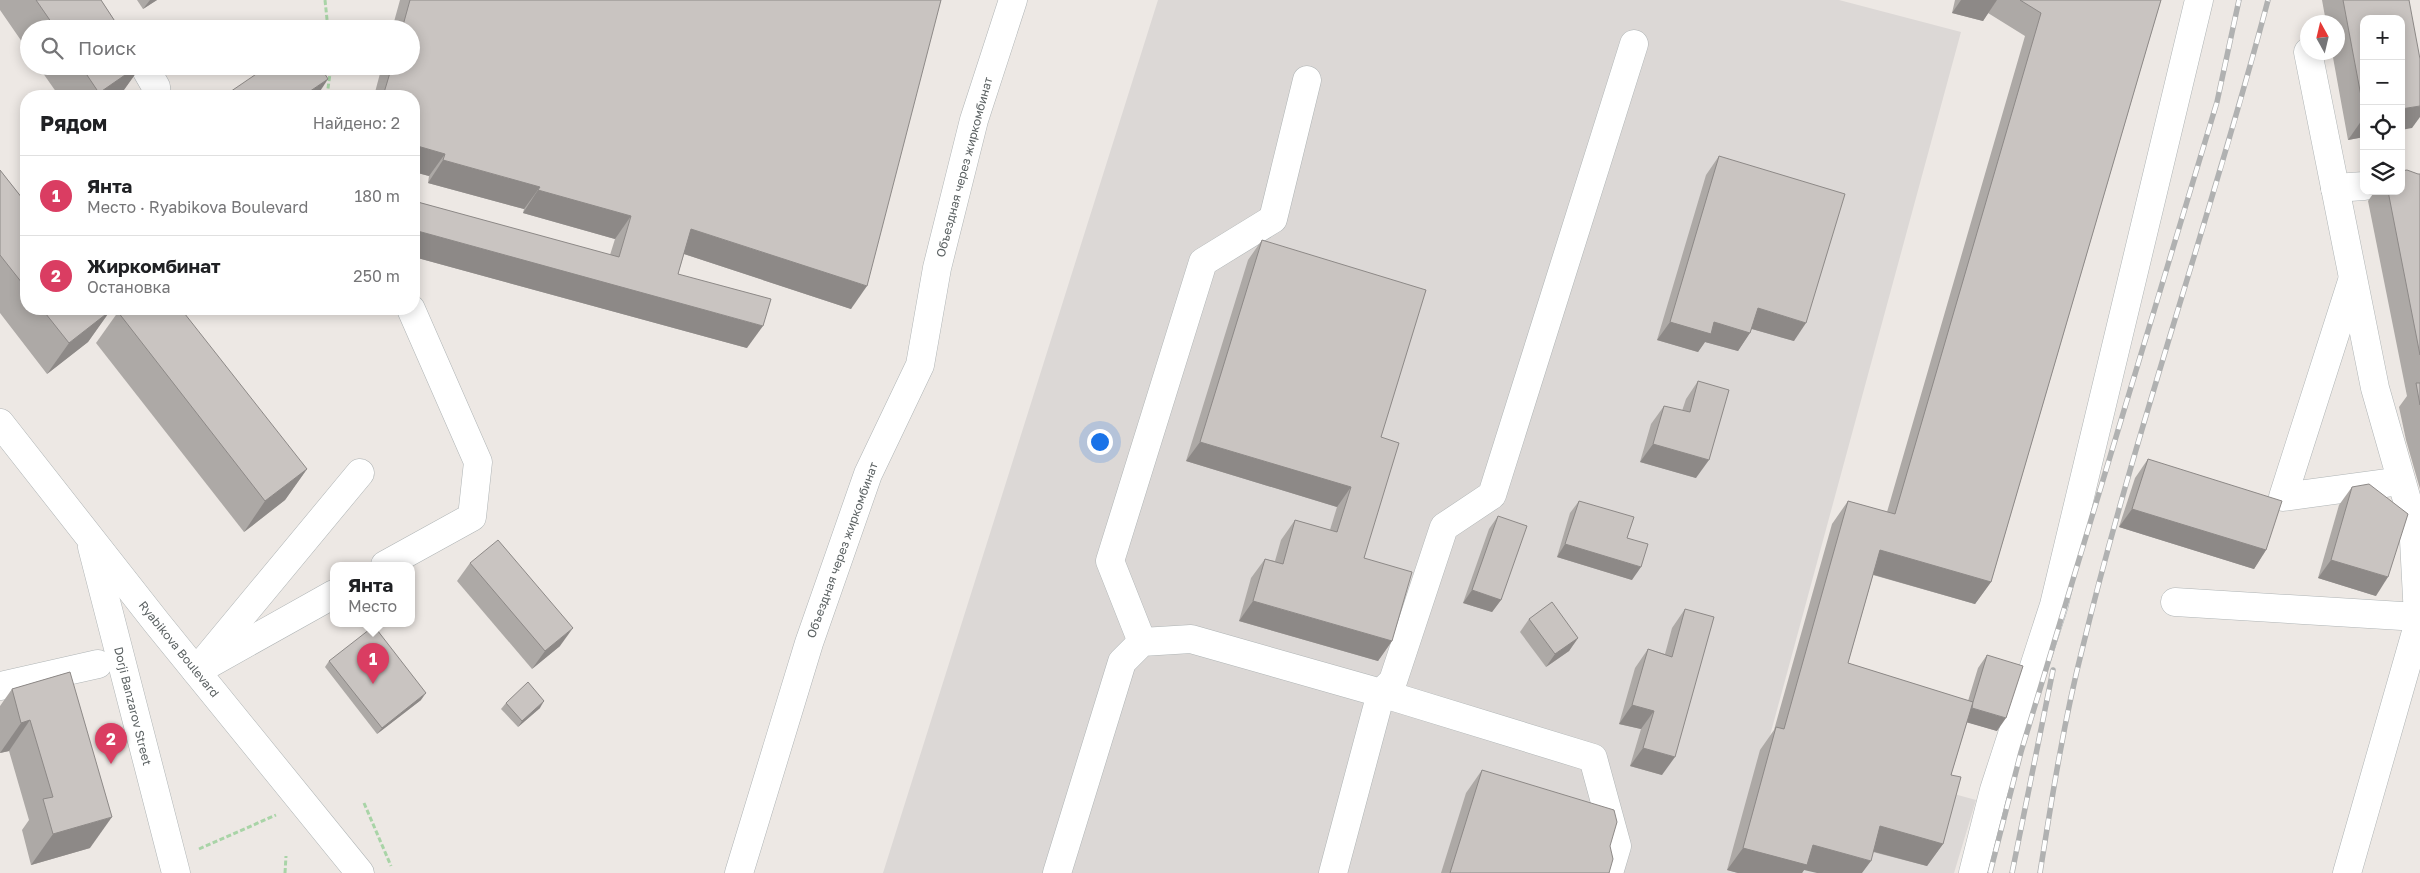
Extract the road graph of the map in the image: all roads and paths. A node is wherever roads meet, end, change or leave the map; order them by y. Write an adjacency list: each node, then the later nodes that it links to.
1 (325, 0): 4 (path)
2 (1013, 0): 36 (street, Объездная через жиркомбинат)
3 (2199, 0): 40 (street)
4 (327, 20)
5 (1634, 44): 28 (street)
6 (2310, 60): 13 (street)
7 (149, 75): 10 (street)
8 (329, 75): 11 (path)
9 (1307, 80): 24 (street)
10 (156, 90)
11 (327, 90)
12 (2360, 186): 13 (street)
13 (2336, 188): 14 (street)
14 (2353, 277): 18 (street); 18 (street)
15 (414, 315): 20 (street)
16 (0, 423): 19 (street, Ryabikova Boulevard)
17 (360, 473): 26 (street)
18 (2401, 481): 23 (street)
19 (90, 538): 26 (street, Ryabikova Boulevard); 33 (street, Dorji Banzarov Street)
20 (390, 562)
21 (330, 596): 26 (street)
22 (2175, 602): 23 (street)
23 (2419, 617): 41 (street)
24 (1142, 642): 28 (street); 37 (street)
25 (98, 664): 27 (street)
26 (196, 671): 35 (street, Ryabikova Boulevard)
27 (0, 686)
28 (1381, 693): 38 (street); 39 (street)
29 (364, 803): 32 (path)
30 (276, 815): 33 (path)
31 (286, 856): 34 (path)
32 (391, 866)
33 (174, 867)
34 (285, 873)
35 (360, 873)
36 (739, 873)
37 (1057, 873)
38 (1334, 873)
39 (1609, 873)
40 (1973, 873)
41 (2347, 873)

